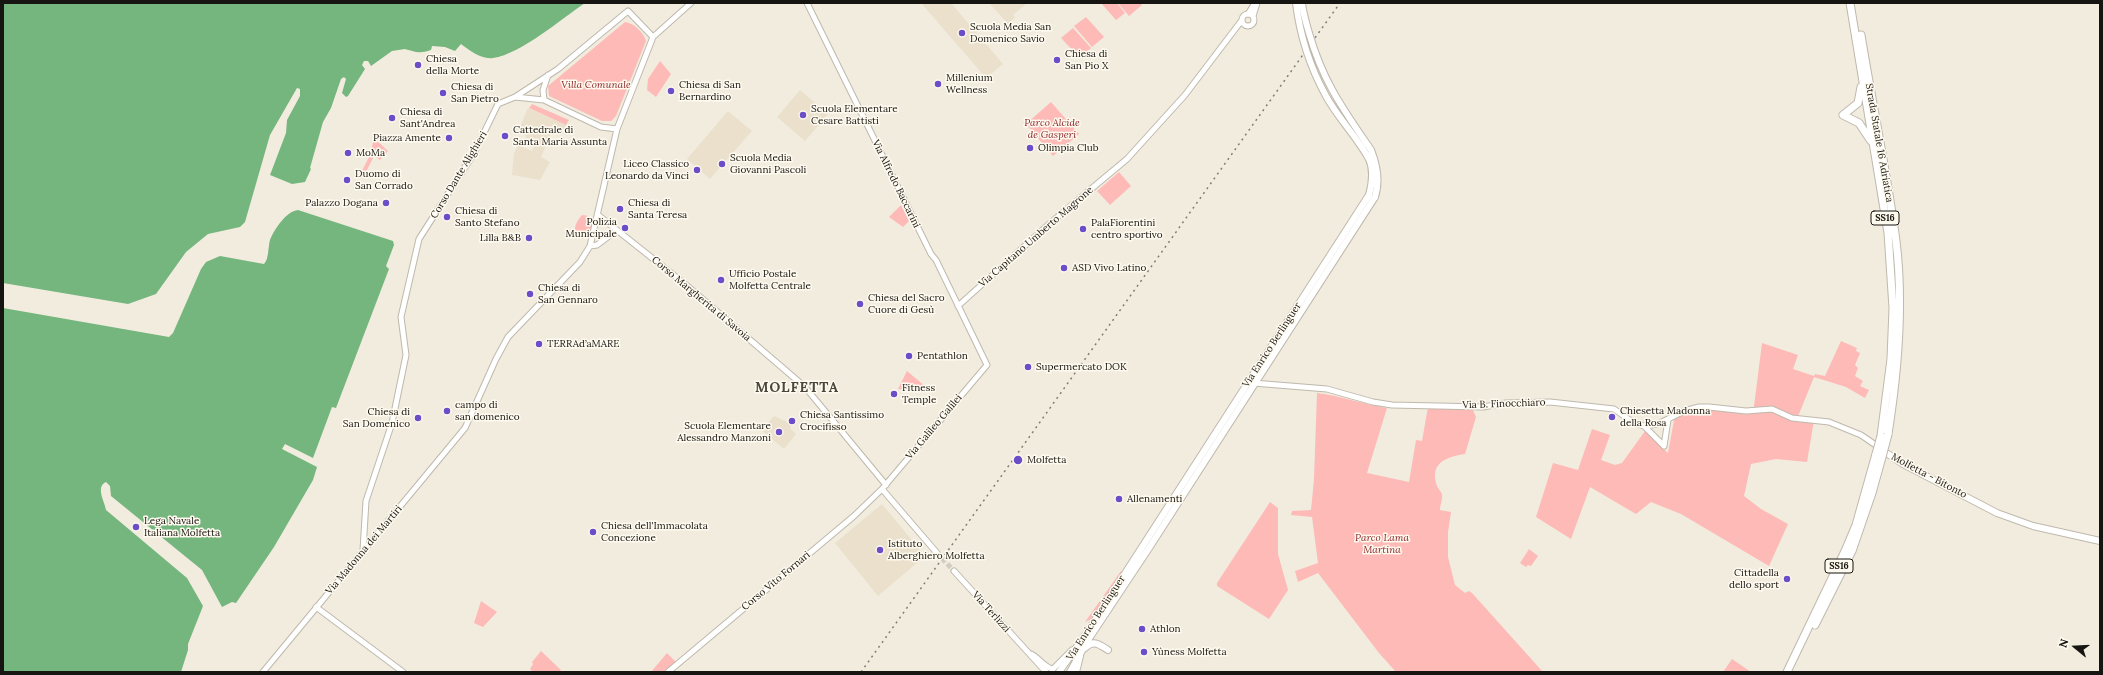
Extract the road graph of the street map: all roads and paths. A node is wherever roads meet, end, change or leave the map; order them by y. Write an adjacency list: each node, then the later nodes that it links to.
1 (691, 3): 12 (street)
2 (807, 3): 23 (street, Via Alfredo Baccarini)
3 (1256, 3): 8 (street)
4 (1296, 3): 19 (main road, Via Enrico Berlinguer, bridge)
5 (1302, 3): 19 (main road, Via Enrico Berlinguer, bridge)
6 (1850, 3): 13 (highway, Strada Statale 16 Adriatica / SS16)
7 (1855, 3): 29 (highway, Strada Statale 16 Adriatica / SS16)
8 (1250, 15): 9 (street, Via Capitano Umberto Magrone); 10 (street)
9 (1242, 20): 10 (street); 11 (street, Via Capitano Umberto Magrone)
10 (1246, 27): 11 (street)
11 (1234, 31): 23 (street, Via Capitano Umberto Magrone)
12 (653, 37): 14 (street, Corso Dante Alighieri); 17 (street)
13 (1862, 73): 18 (highway, Strada Statale 16 Adriatica / SS16); 18 (highway, SS16)
14 (548, 76): 15 (street, Corso Dante Alighieri); 16 (street)
15 (515, 97): 16 (street); 33 (street, Corso Dante Alighieri)
16 (544, 100): 17 (street)
17 (617, 129): 20 (street)
18 (1874, 149): 29 (highway, Strada Statale 16 Adriatica / SS16)
19 (1372, 196): 25 (main road, Via Enrico Berlinguer); 26 (main road, Via Enrico Berlinguer)
20 (598, 215): 21 (street, Corso Margherita di Savoia); 22 (street)
21 (617, 230): 22 (street); 31 (street, Corso Margherita di Savoia)
22 (590, 246): 33 (street, Via Madonna dei Martiri)
23 (958, 306): 24 (street, Via Alfredo Baccarini)
24 (987, 365): 31 (street, Via Galileo Galilei)
25 (1257, 383): 26 (street, Via B. Finocchiaro); 28 (street, Via B. Finocchiaro); 46 (main road, Via Enrico Berlinguer)
26 (1247, 384): 37 (main road, Via Enrico Berlinguer)
27 (1668, 420): 28 (street, Molfetta - Bitonto); 28 (street, Via B. Finocchiaro); 30 (street, Molfetta - Bitonto)
28 (1644, 426)
29 (1884, 435): 30 (highway, Strada Statale 16 Adriatica / SS16, bridge)
30 (1882, 455): 32 (main road, Molfetta - Bitonto); 48 (highway, Strada Statale 16 Adriatica / SS16); 49 (highway, Strada Statale 16 Adriatica / SS16)
31 (884, 487): 34 (street, Corso Margherita di Savoia); 43 (street, Corso Vito Fornari)
32 (2100, 541)
33 (363, 550): 36 (street, Via Madonna dei Martiri)
34 (937, 553)
35 (954, 571): 39 (street, Via Terlizzi)
36 (316, 607): 41 (street, Via Madonna dei Martiri); 42 (street)
37 (1088, 631): 39 (street, Via Terlizzi); 45 (main road, Via Enrico Berlinguer)
38 (1108, 650): 47 (main road)
39 (1028, 653): 40 (street, Via Terlizzi)
40 (1042, 670): 44 (street, Via Terlizzi)
41 (263, 672)
42 (403, 672)
43 (668, 672)
44 (1046, 672)
45 (1059, 672)
46 (1070, 672)
47 (1076, 672)
48 (1787, 672)
49 (1792, 672)

